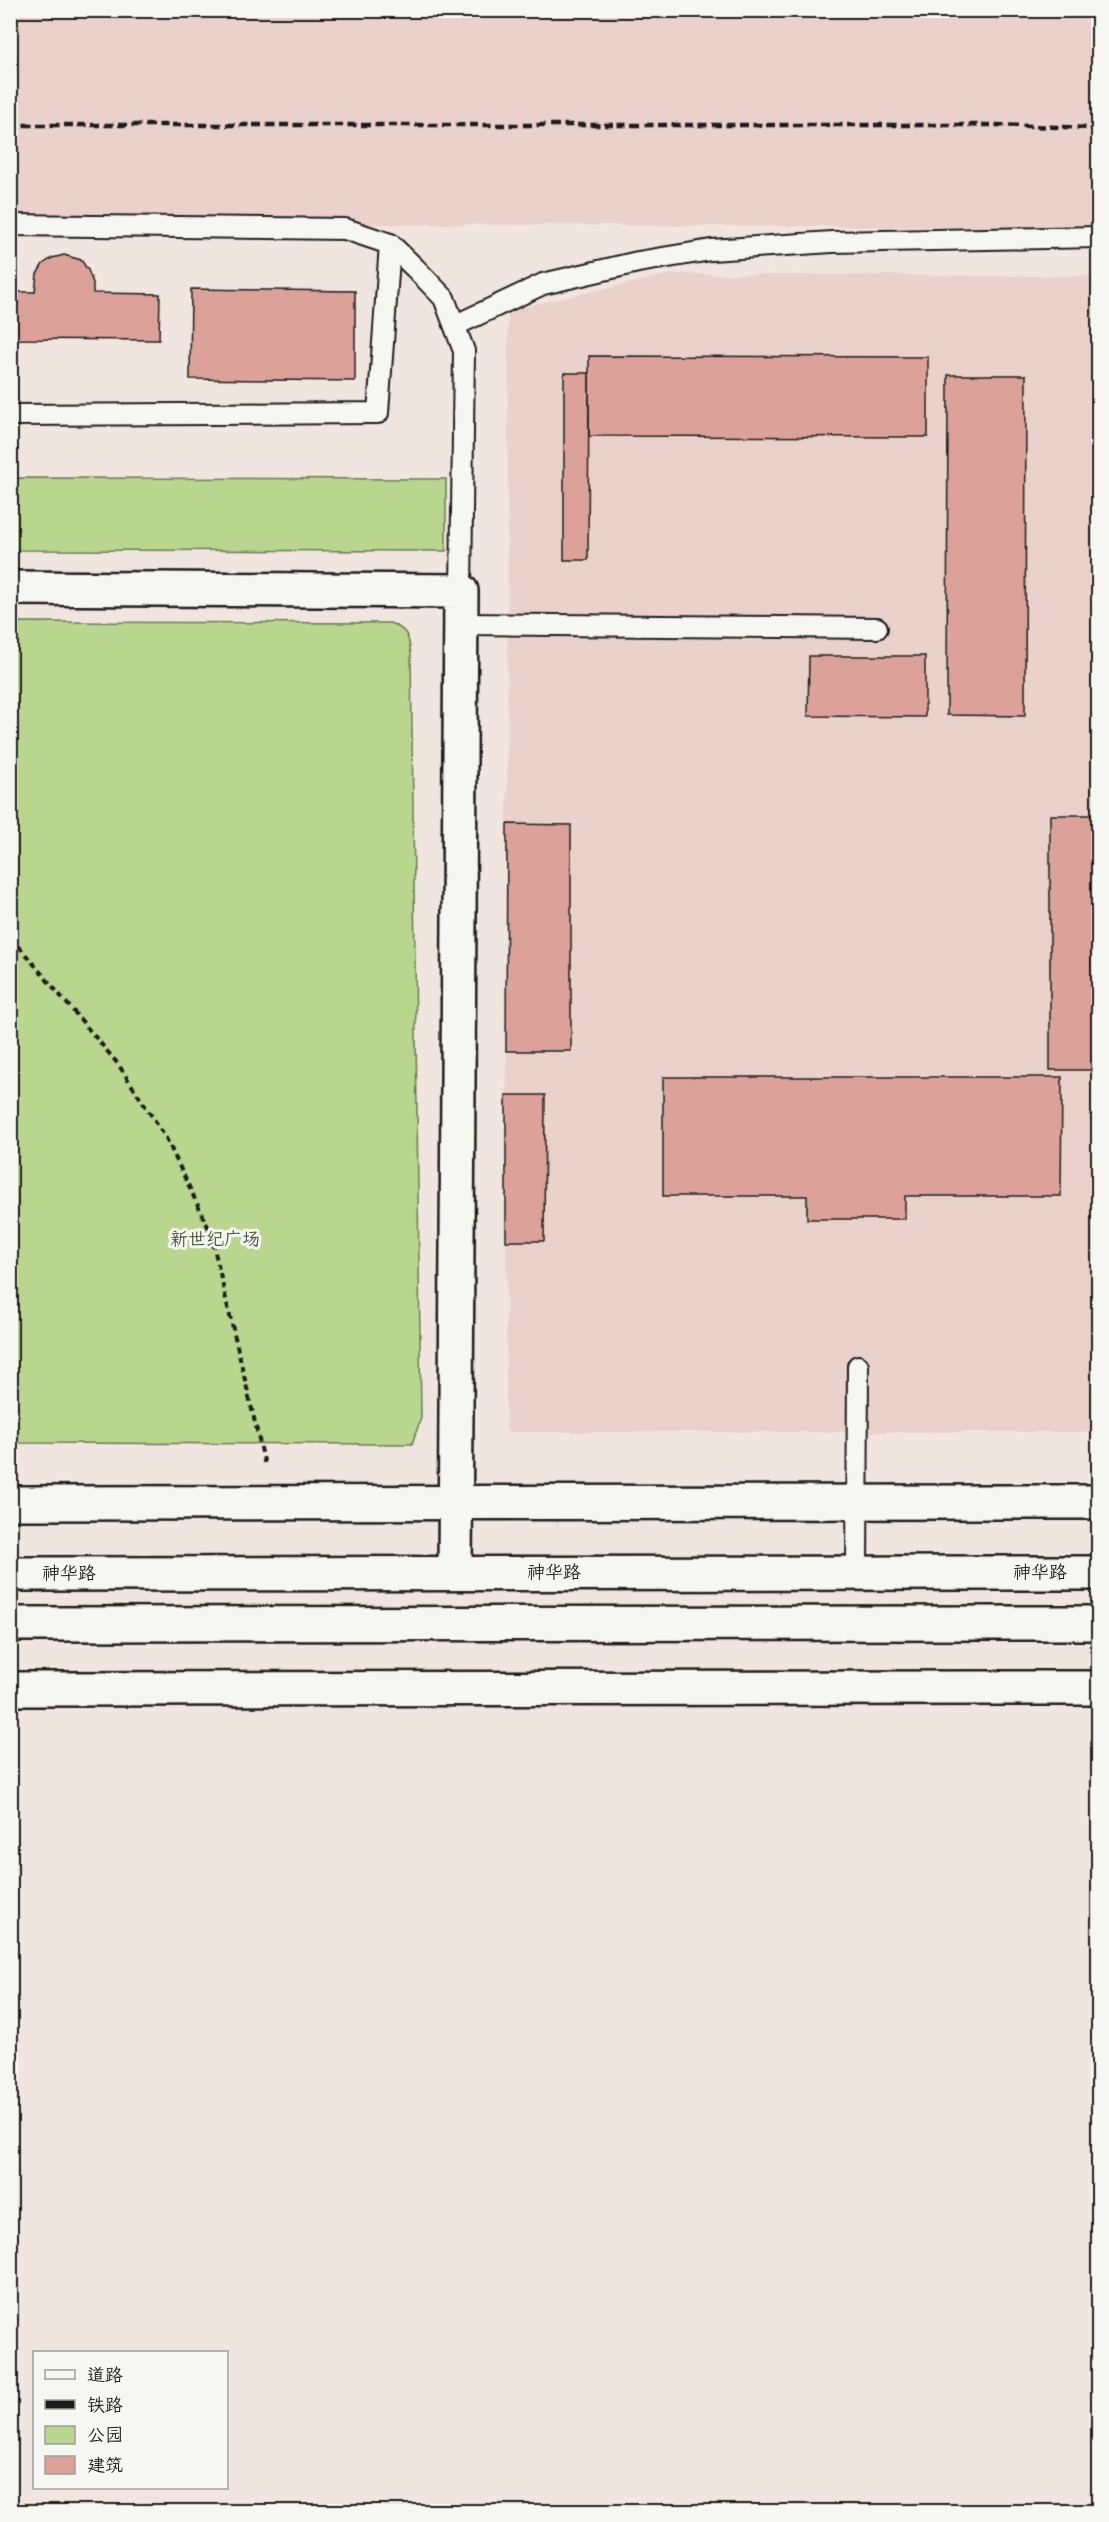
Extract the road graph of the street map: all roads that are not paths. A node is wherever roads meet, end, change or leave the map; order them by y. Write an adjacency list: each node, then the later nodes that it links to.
1 (10, 225): 3 (lane)
2 (1098, 237): 4 (lane)
3 (390, 244): 4 (lane); 5 (lane)
4 (456, 325): 7 (lane)
5 (10, 415)
6 (10, 588): 7 (street)
7 (461, 591): 8 (street)
8 (461, 624): 9 (lane); 13 (street)
9 (878, 628)
10 (858, 1366): 14 (lane)
11 (1098, 1502): 14 (street)
12 (10, 1503): 13 (street)
13 (456, 1503): 14 (street); 15 (street)
14 (858, 1503): 16 (lane)
15 (455, 1573): 16 (street, 神华路); 18 (street, 神华路)
16 (858, 1573): 17 (street, 神华路)
17 (1098, 1573)
18 (10, 1574)
19 (1098, 1623): 20 (street)
20 (10, 1624)
21 (1098, 1688): 22 (street)
22 (10, 1689)

